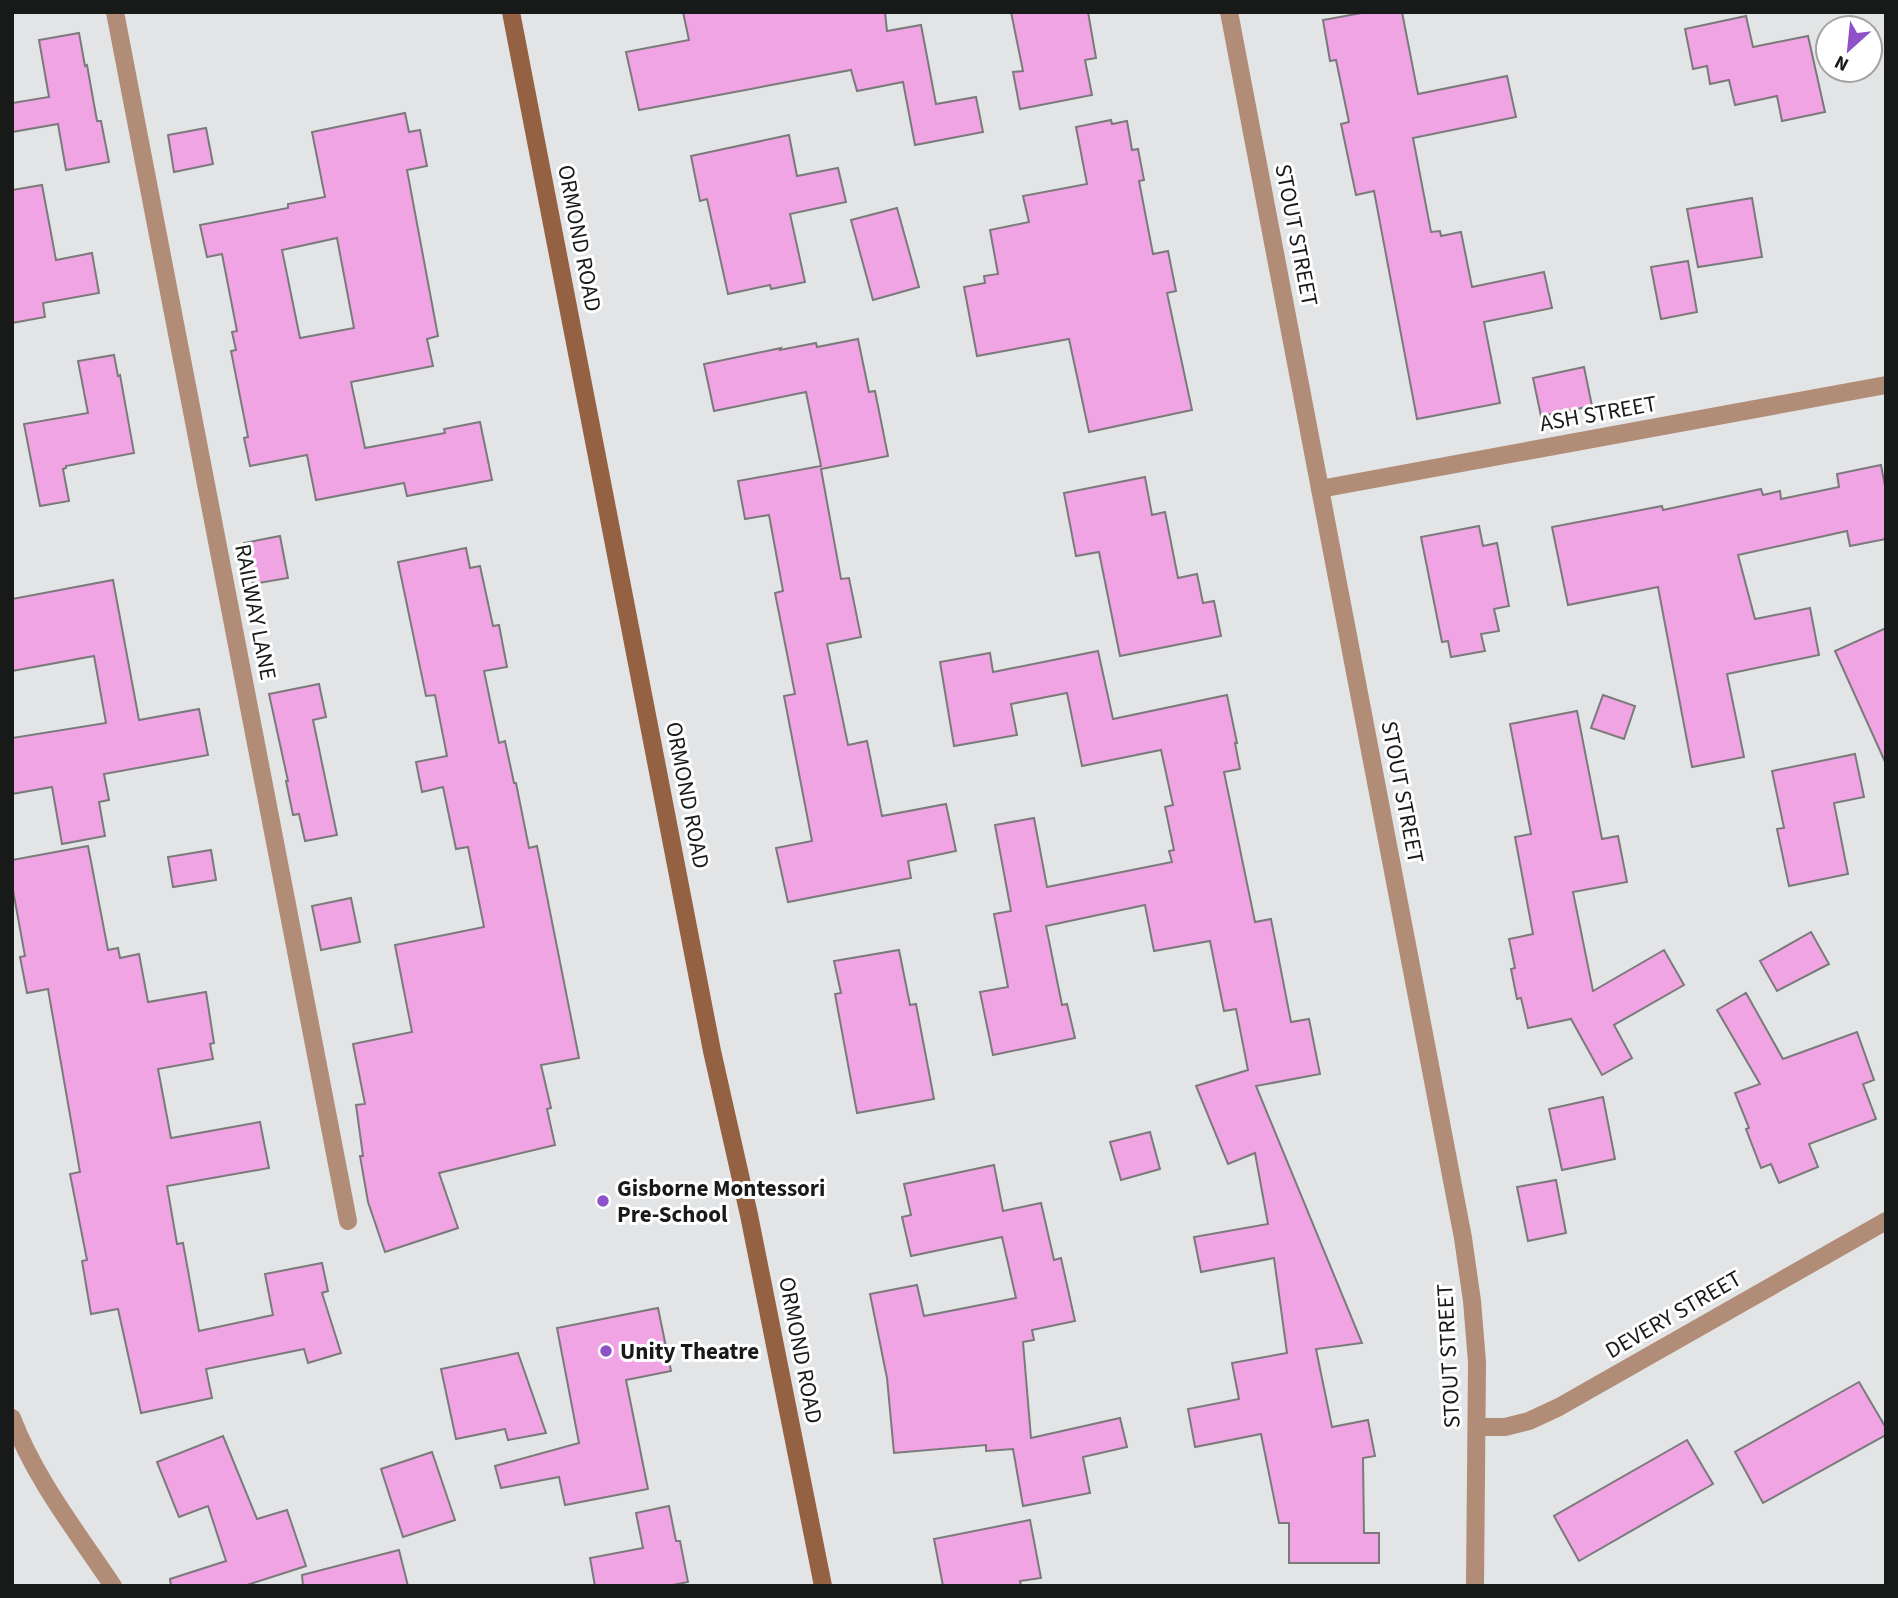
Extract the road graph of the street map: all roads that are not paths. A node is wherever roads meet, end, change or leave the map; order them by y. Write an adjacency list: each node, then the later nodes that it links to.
1 (115, 12): 6 (street, RAILWAY LANE)
2 (511, 12): 11 (main road, ORMOND ROAD)
3 (1229, 12): 5 (street, STOUT STREET)
4 (1886, 385): 5 (street, ASH STREET)
5 (1320, 489): 9 (street, STOUT STREET)
6 (348, 1221)
7 (1886, 1222): 9 (street, DEVERY STREET)
8 (12, 1418): 10 (street)
9 (1477, 1427): 12 (street, STOUT STREET)
10 (113, 1586)
11 (823, 1586)
12 (1475, 1586)

